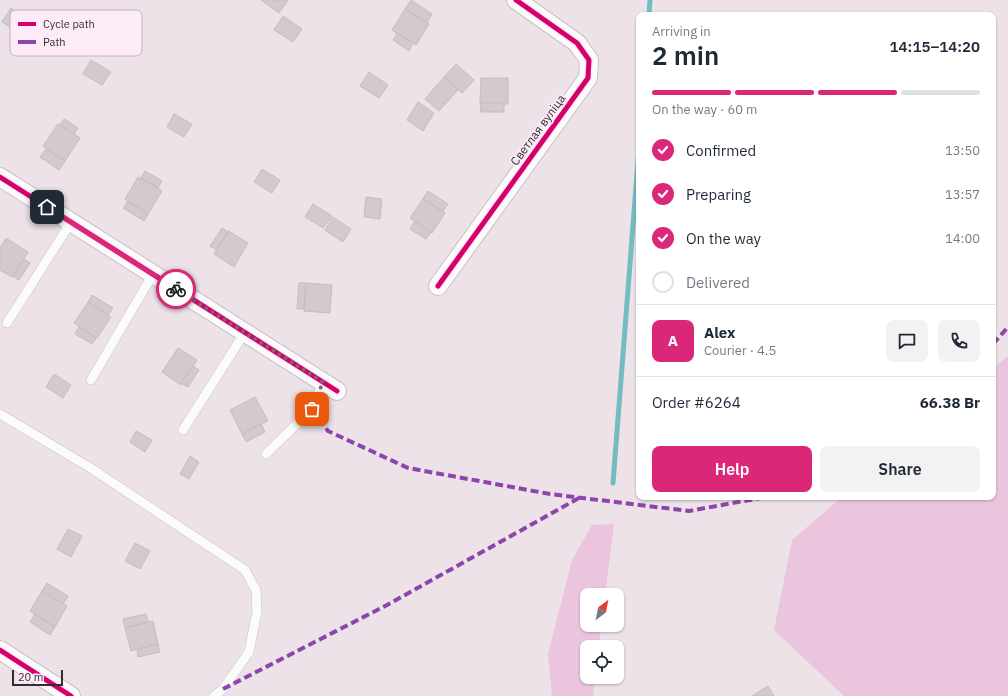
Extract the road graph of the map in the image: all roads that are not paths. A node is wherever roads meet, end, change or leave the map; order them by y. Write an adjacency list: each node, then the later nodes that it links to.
1 (516, 0): 5 (street, Светлая вуліца)
2 (0, 177): 3 (street)
3 (71, 222): 4 (street); 6 (lane)
4 (153, 274): 7 (street); 8 (lane)
5 (438, 286)
6 (7, 323)
7 (245, 332): 9 (street); 11 (lane)
8 (91, 380)
9 (330, 386): 12 (lane)
10 (0, 414): 15 (lane)
11 (183, 430)
12 (266, 454)
13 (0, 650): 14 (street)
14 (71, 696)
15 (214, 696)

